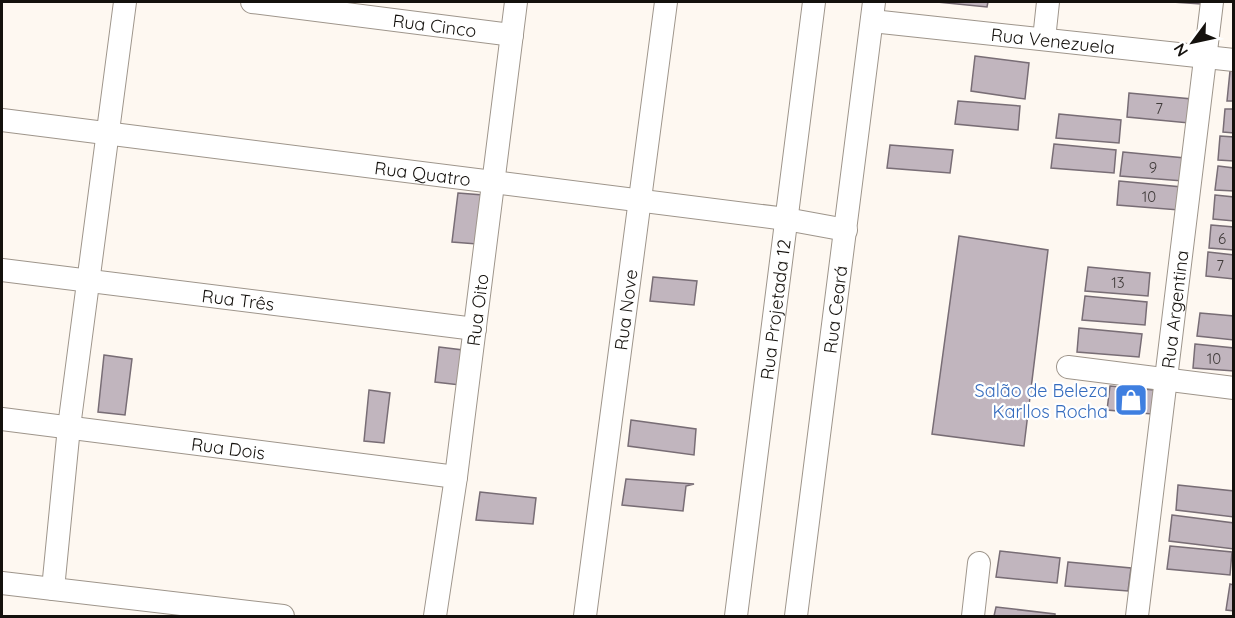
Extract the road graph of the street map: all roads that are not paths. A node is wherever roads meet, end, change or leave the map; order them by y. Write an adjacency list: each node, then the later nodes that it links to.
1 (125, 2): 14 (street)
2 (252, 2): 9 (street, Rua Cinco)
3 (516, 2): 9 (street, Rua Oito)
4 (666, 2): 16 (street, Rua Nove)
5 (814, 2): 17 (street, Rua Projetada 12)
6 (1048, 2): 10 (street)
7 (1212, 2): 11 (street, Rua Argentina)
8 (873, 11): 10 (street, Rua Venezuela); 18 (street, Rua Ceará)
9 (512, 35): 15 (street, Rua Oito)
10 (1044, 39): 11 (street, Rua Venezuela)
11 (1206, 56): 12 (street, Rua Venezuela); 23 (street, Rua Argentina)
12 (1233, 60)
13 (2, 120): 14 (street, Rua Quatro)
14 (107, 133): 15 (street, Rua Quatro); 20 (street)
15 (493, 182): 16 (street, Rua Quatro); 21 (street, Rua Oito)
16 (641, 200): 17 (street, Rua Quatro); 33 (street, Rua Nove)
17 (786, 219): 18 (street, Rua Quatro); 34 (street, Rua Projetada 12)
18 (846, 230): 35 (street, Rua Ceará)
19 (2, 270): 20 (street, Rua Três)
20 (88, 281): 21 (street, Rua Três); 26 (street)
21 (475, 329): 27 (street, Rua Oito)
22 (1068, 367): 23 (street)
23 (1166, 379): 24 (street); 37 (street, Rua Argentina)
24 (1233, 388)
25 (2, 418): 26 (street, Rua Dois)
26 (69, 427): 27 (street, Rua Dois); 30 (street)
27 (456, 477): 32 (street, Rua Oito)
28 (979, 563): 36 (street)
29 (2, 583): 30 (street)
30 (53, 589): 31 (street)
31 (283, 616)
32 (435, 616)
33 (585, 616)
34 (736, 616)
35 (796, 616)
36 (974, 616)
37 (1137, 616)

